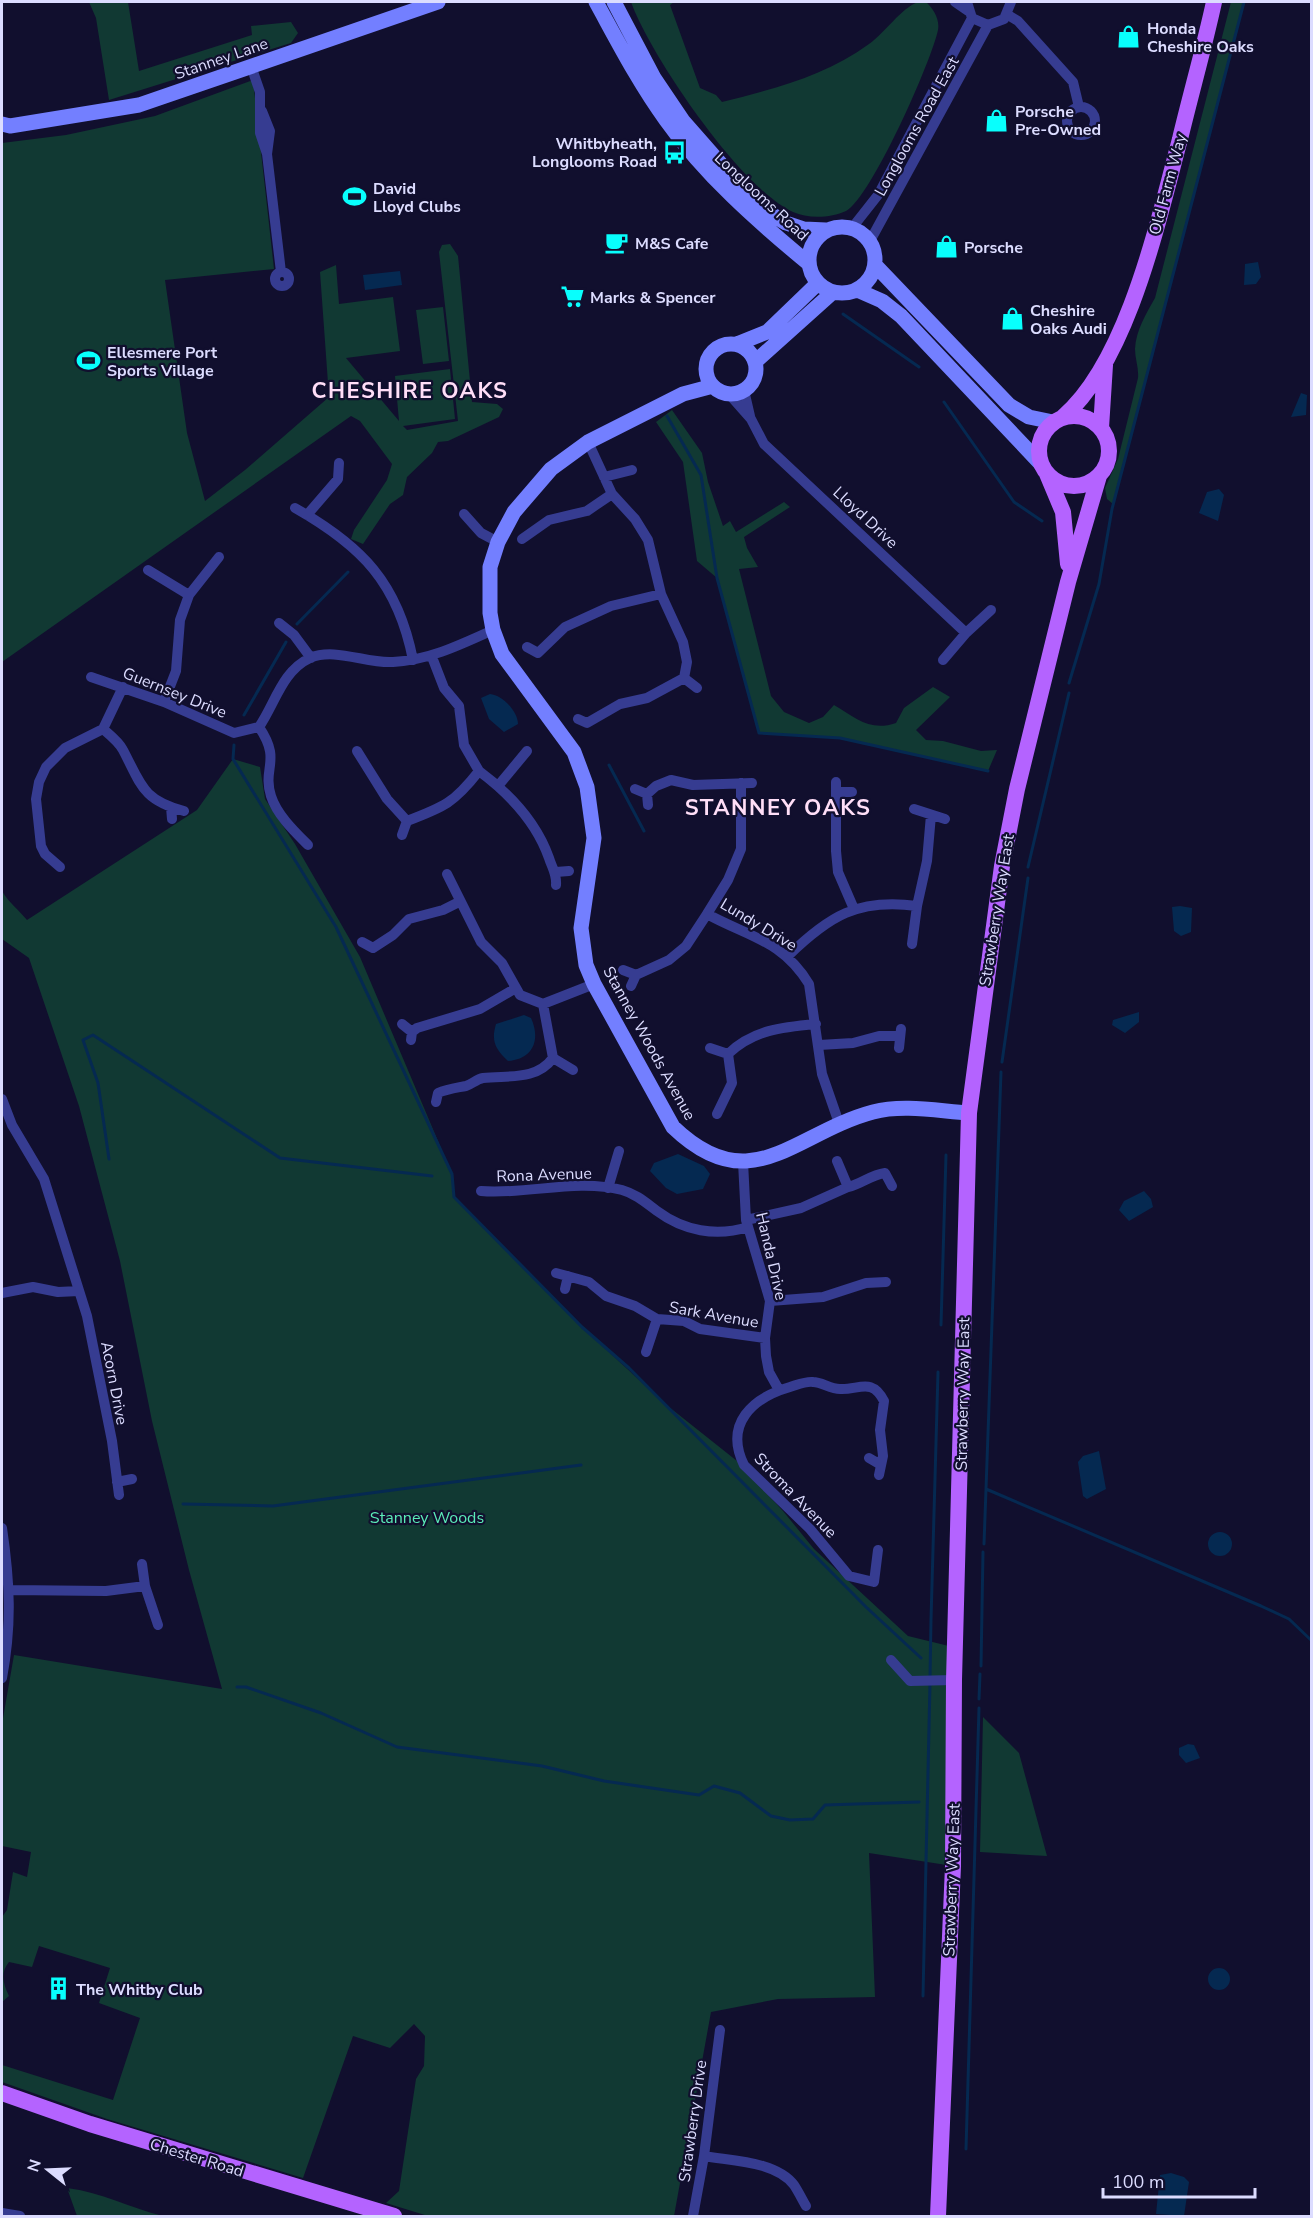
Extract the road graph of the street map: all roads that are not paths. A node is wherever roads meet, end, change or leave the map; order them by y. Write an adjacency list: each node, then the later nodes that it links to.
1 (438, 2): 10 (street, Stanney Lane)
2 (596, 2): 16 (street, Longlooms Road)
3 (614, 2): 14 (street, Longlooms Road)
4 (955, 2): 7 (street)
5 (1011, 2): 8 (street)
6 (1214, 2): 24 (main road, Old Farm Way)
7 (969, 10): 9 (street); 13 (street, Longlooms Road East)
8 (1008, 15): 9 (street); 11 (street)
9 (988, 26): 15 (street, Longlooms Road East)
10 (251, 66): 12 (street, Stanney Lane); 18 (street)
11 (1079, 107)
12 (4, 127)
13 (852, 228): 14 (street); 15 (street)
14 (826, 230): 16 (street)
15 (870, 241): 17 (street)
16 (808, 263): 19 (street)
17 (875, 265): 20 (street); 29 (street)
18 (281, 272)
19 (817, 284): 21 (street); 22 (street)
20 (857, 290): 21 (street); 32 (street)
21 (832, 292): 23 (street)
22 (737, 344): 23 (street); 25 (street)
23 (755, 362): 26 (street)
24 (1105, 362): 29 (main road, Old Farm Way); 30 (main road, Old Farm Way)
25 (710, 380): 27 (street); 31 (street, Stanney Woods Avenue)
26 (744, 390): 27 (street); 28 (street, Lloyd Drive)
27 (728, 393): 28 (street, Lloyd Drive)
28 (751, 419): 51 (street, Lloyd Drive)
29 (1058, 420): 30 (main road); 32 (main road)
30 (1101, 428): 35 (main road)
31 (588, 442): 36 (street); 42 (street, Stanney Woods Avenue)
32 (1044, 468): 35 (main road); 45 (main road, Strawberry Way East)
33 (343, 469): 40 (street)
34 (632, 470): 36 (street)
35 (1099, 476): 45 (main road, Strawberry Way East)
36 (604, 477): 37 (street)
37 (612, 494): 41 (street); 46 (street)
38 (295, 508): 40 (street)
39 (464, 514): 42 (street)
40 (307, 515): 55 (street)
41 (522, 539)
42 (498, 542): 50 (street, Stanney Woods Avenue)
43 (219, 557): 47 (street)
44 (148, 570): 47 (street)
45 (1068, 582): 106 (main road, Strawberry Way East)
46 (661, 594): 52 (street); 58 (street)
47 (189, 595): 61 (street)
48 (991, 610): 51 (street)
49 (279, 623): 54 (street)
50 (493, 630): 53 (street); 93 (street, Stanney Woods Avenue)
51 (966, 633): 56 (street)
52 (527, 647)
53 (432, 657): 55 (street); 67 (street)
54 (311, 658): 55 (street); 63 (street)
55 (413, 660)
56 (943, 660)
57 (91, 677): 59 (street, Guernsey Drive)
58 (684, 678): 60 (street); 62 (street)
59 (123, 687): 61 (street, Guernsey Drive); 64 (street)
60 (696, 688)
61 (164, 702): 63 (street, Guernsey Drive)
62 (585, 725)
63 (259, 728): 79 (street)
64 (104, 729): 71 (street); 80 (street)
65 (357, 751): 77 (street)
66 (527, 751): 68 (street)
67 (479, 771): 68 (street); 77 (street)
68 (498, 786): 81 (street)
69 (635, 789): 88 (street, Lundy Drive)
70 (852, 792): 87 (street)
71 (171, 807): 73 (street); 75 (street)
72 (914, 809): 74 (street)
73 (184, 811)
74 (932, 815): 76 (street); 86 (street)
75 (172, 819)
76 (945, 819)
77 (407, 820): 78 (street)
78 (402, 835)
79 (308, 845)
80 (60, 867)
81 (556, 872): 82 (street); 84 (street)
82 (569, 872)
83 (447, 874): 85 (street)
84 (556, 885)
85 (459, 902): 89 (street); 94 (street)
86 (917, 906): 87 (street); 90 (street)
87 (854, 909): 91 (street)
88 (707, 914): 91 (street, Lundy Drive); 92 (street)
89 (362, 942)
90 (912, 944)
91 (788, 956): 97 (street, Lundy Drive)
92 (623, 970)
93 (594, 984): 95 (street); 113 (street, Stanney Woods Avenue)
94 (516, 988): 95 (street); 96 (street)
95 (543, 1004): 102 (street)
96 (402, 1024)
97 (816, 1024): 98 (street, Lundy Drive); 101 (street)
98 (819, 1045): 100 (street); 109 (street, Lundy Drive)
99 (710, 1048): 101 (street)
100 (899, 1048)
101 (728, 1054): 107 (street)
102 (553, 1058): 103 (street); 104 (street)
103 (573, 1070)
104 (435, 1094)
105 (2, 1099): 108 (street, Acorn Drive)
106 (969, 1113): 109 (street, Stanney Woods Avenue); 142 (main road, Strawberry Way East)
107 (717, 1114)
108 (12, 1125): 110 (street); 123 (street, Acorn Drive)
109 (840, 1125): 113 (street, Stanney Woods Avenue)
110 (2, 1131)
111 (619, 1151): 116 (street, Rona Avenue)
112 (837, 1161): 115 (street)
113 (743, 1162): 118 (street, Handa Drive)
114 (892, 1185): 115 (street, Rona Avenue)
115 (848, 1187): 118 (street, Rona Avenue)
116 (608, 1188): 117 (street, Rona Avenue); 118 (street, Rona Avenue)
117 (481, 1191)
118 (747, 1223): 125 (street, Handa Drive)
119 (556, 1273): 120 (street, Sark Avenue)
120 (568, 1276): 122 (street); 126 (street, Sark Avenue)
121 (886, 1282): 125 (street)
122 (565, 1289)
123 (79, 1291): 124 (street); 132 (street, Acorn Drive)
124 (2, 1293)
125 (770, 1301): 127 (street, Handa Drive)
126 (657, 1319): 127 (street, Sark Avenue); 128 (street, Sark Avenue)
127 (765, 1338): 129 (street, Handa Drive)
128 (646, 1352)
129 (779, 1390): 130 (street); 135 (street, Stroma Avenue)
130 (869, 1458)
131 (132, 1479): 132 (street)
132 (117, 1482): 133 (street, Acorn Drive)
133 (119, 1495)
134 (2, 1528): 138 (street)
135 (878, 1550)
136 (142, 1564): 137 (street)
137 (145, 1586): 138 (street); 139 (street)
138 (9, 1590): 141 (street)
139 (158, 1624)
140 (891, 1660): 142 (street)
141 (2, 1678)
142 (954, 1680): 151 (main road, Strawberry Way East)
143 (720, 2030): 145 (street, Strawberry Drive)
144 (2, 2093): 149 (main road, Chester Road)
145 (704, 2156): 146 (street); 150 (street, Strawberry Drive)
146 (806, 2205)
147 (2, 2213): 148 (street)
148 (20, 2217)
149 (394, 2217)
150 (693, 2217)
151 (938, 2217)

